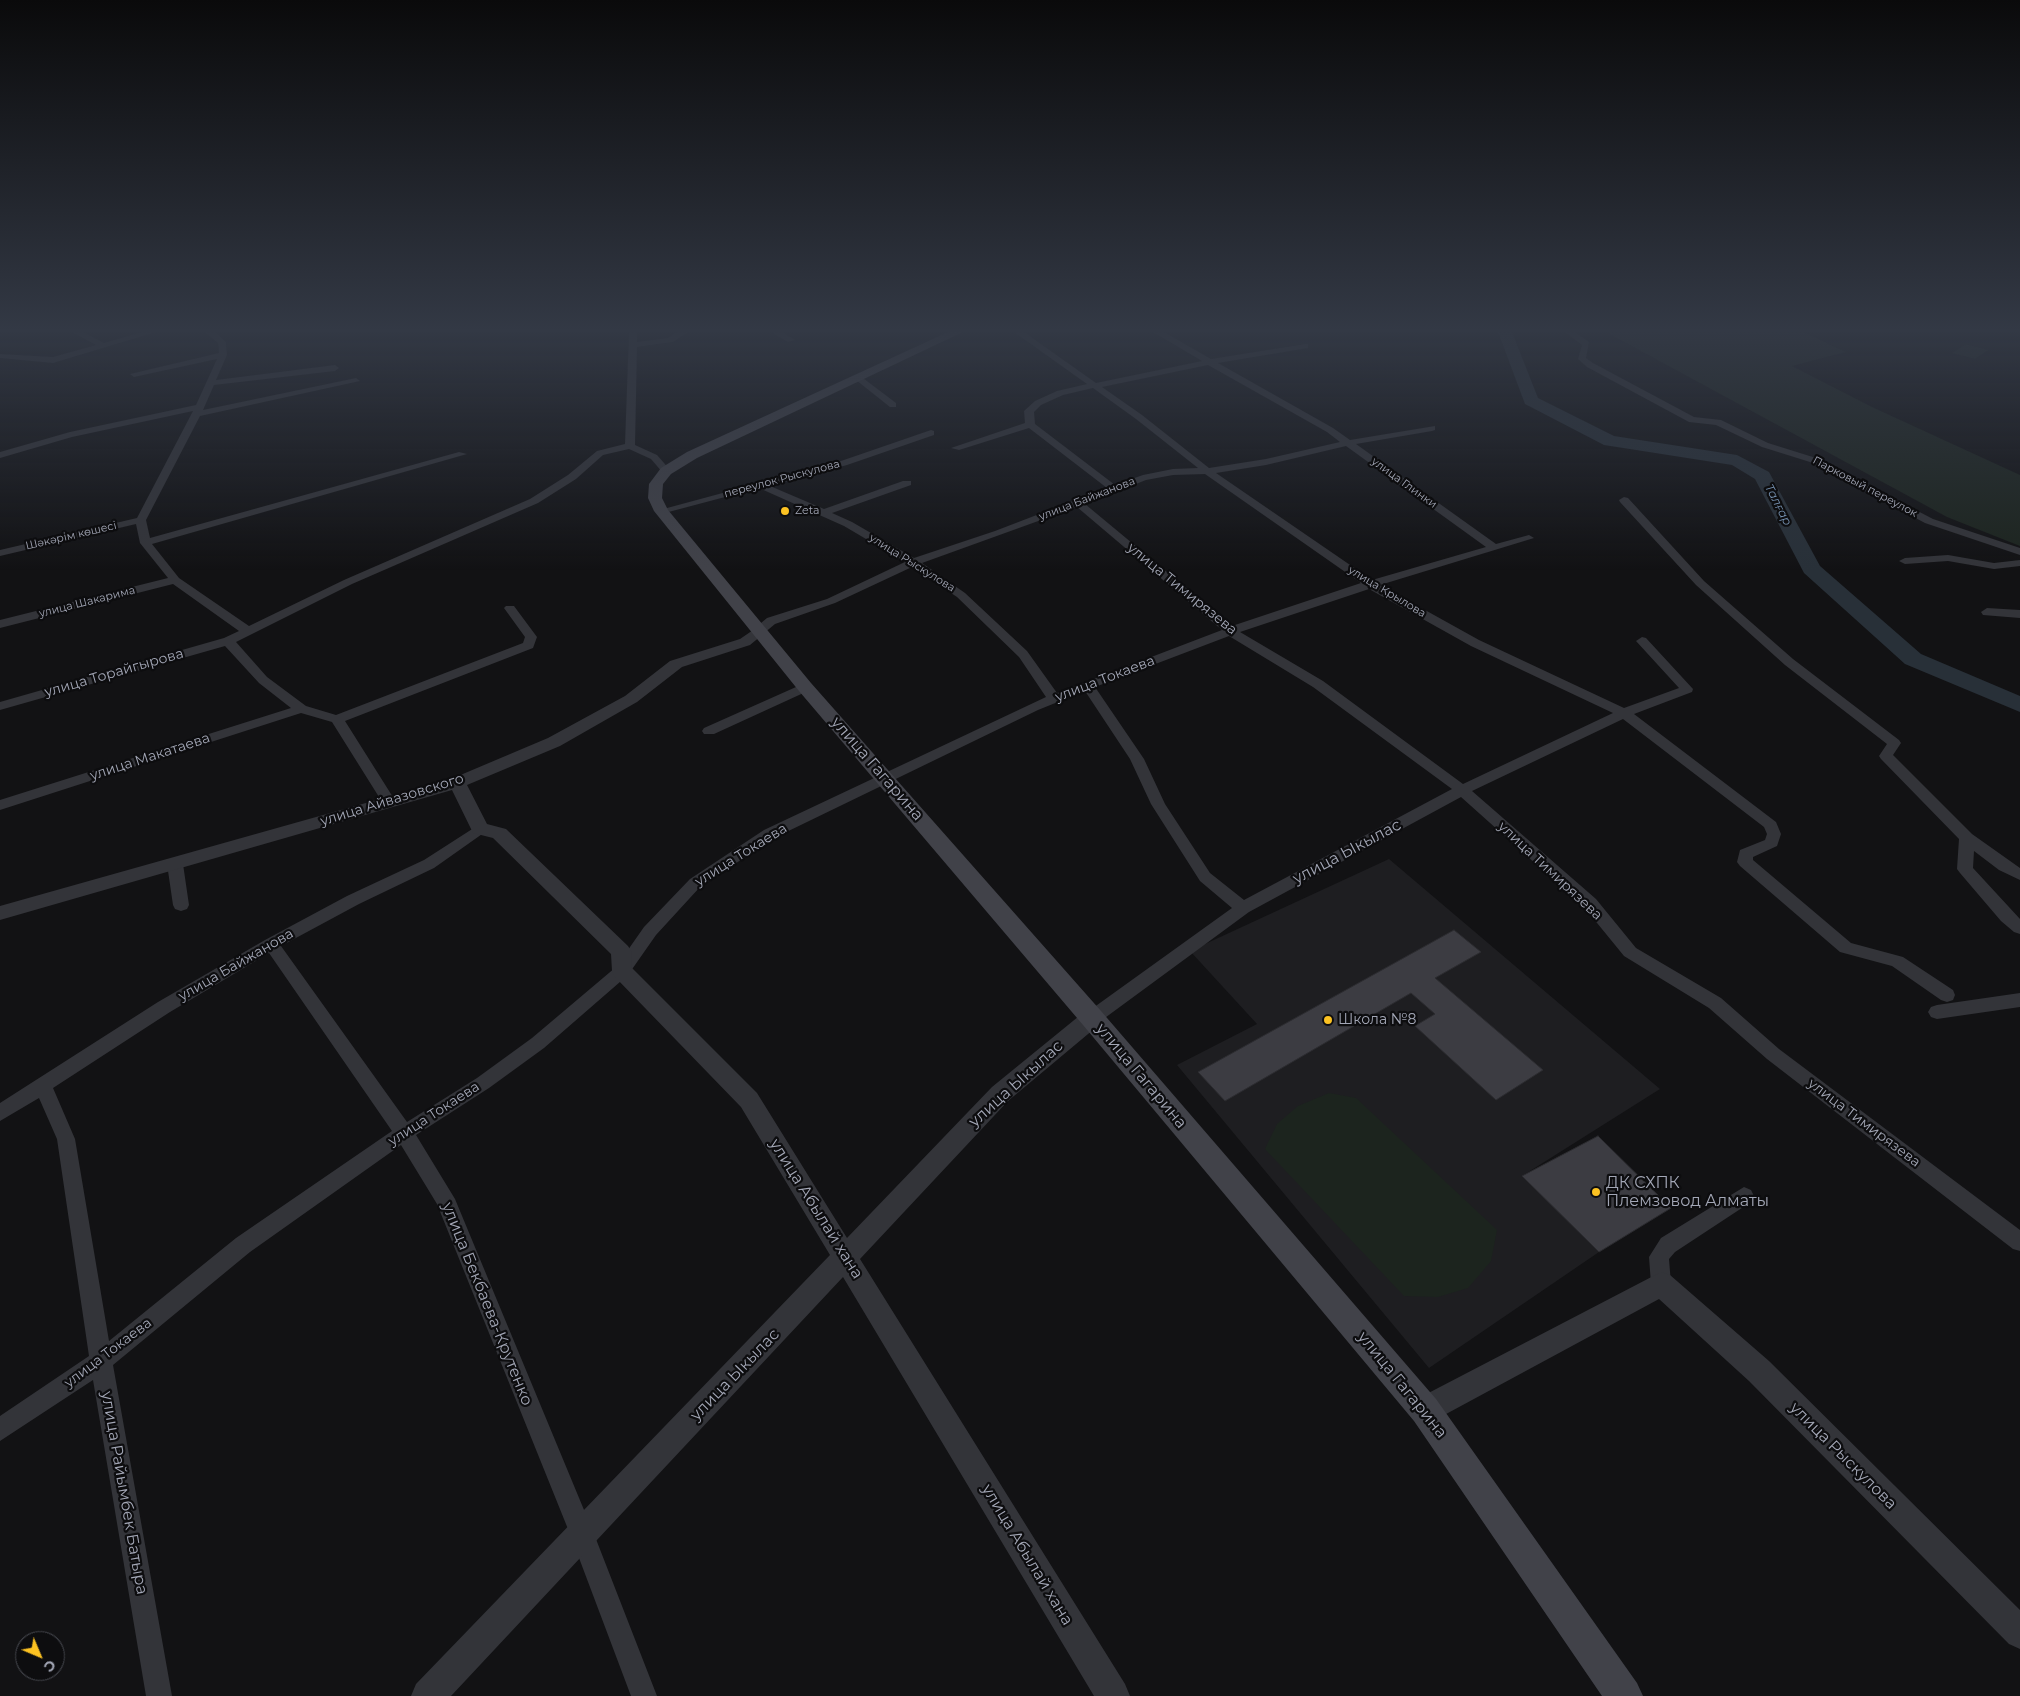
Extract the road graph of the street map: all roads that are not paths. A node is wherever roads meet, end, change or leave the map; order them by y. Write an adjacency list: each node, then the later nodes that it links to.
1 (198, 411): 15 (street); 25 (street)
2 (630, 411): 12 (street)
3 (787, 411): 16 (main road)
4 (1029, 411): 8 (street)
5 (1129, 411): 17 (street, улица Крылова)
6 (1296, 411): 11 (street, улица Глинки)
7 (1676, 411): 30 (street, Парковый переулок)
8 (1030, 425): 13 (street); 20 (street)
9 (1432, 428): 11 (street, улица Байжанова)
10 (931, 433): 19 (street, переулок Рыскулова)
11 (1348, 443): 17 (street, улица Байжанова); 28 (street, улица Глинки)
12 (630, 446): 16 (street); 41 (street, улица Торайгырова)
13 (956, 448)
14 (462, 454): 27 (street)
15 (0, 455)
16 (666, 471): 23 (main road, улица Гагарина)
17 (1207, 471): 20 (street, улица Байжанова); 35 (street, улица Крылова)
18 (907, 483): 24 (street)
19 (762, 486): 23 (street, переулок Рыскулова); 24 (street, улица Рыскулова)
20 (1113, 488): 22 (street, улица Байжанова)
21 (1624, 500): 59 (street)
22 (1077, 502): 32 (street, улица Байжанова); 40 (street, улица Тимирязева)
23 (661, 511): 42 (main road, улица Гагарина)
24 (826, 512): 32 (street, улица Рыскулова)
25 (141, 520): 27 (street); 29 (street, Шәкәрім көшесі)
26 (1529, 538): 28 (street, улица Токаева)
27 (145, 543): 34 (street)
28 (1493, 547): 35 (street, улица Токаева)
29 (0, 552)
30 (2020, 552)
31 (1905, 561): 33 (street)
32 (913, 562): 42 (street, улица Байжанова); 47 (street, улица Рыскулова)
33 (2020, 563)
34 (175, 580): 39 (street, улица Шакарима); 41 (street)
35 (1371, 585): 40 (street, улица Токаева); 50 (street, улица Крылова)
36 (510, 608): 51 (street)
37 (1986, 612): 38 (street)
38 (2020, 614)
39 (0, 624)
40 (1230, 631): 45 (street, улица Токаева); 55 (street, улица Тимирязева)
41 (249, 632): 43 (street, улица Торайгырова)
42 (759, 640): 46 (main road, улица Гагарина); 54 (street, улица Айвазовского)
43 (228, 641): 48 (street, улица Торайгырова); 49 (street)
44 (1642, 641): 50 (street, улица Ыкылас)
45 (1088, 686): 47 (street, улица Токаева); 63 (street)
46 (805, 687): 52 (street); 53 (main road, улица Гагарина)
47 (1054, 699): 53 (street, улица Токаева)
48 (0, 706)
49 (301, 709): 51 (street); 57 (street, улица Макатаева)
50 (1624, 713): 55 (street, улица Ыкылас); 68 (street, улица Крылова)
51 (337, 719): 56 (street)
52 (708, 731)
53 (884, 777): 67 (street, улица Токаева); 71 (main road, улица Гагарина)
54 (457, 783): 56 (street, улица Айвазовского); 58 (street)
55 (1462, 790): 63 (street, улица Ыкылас); 76 (street, улица Тимирязева)
56 (389, 802): 60 (street, улица Айвазовского)
57 (0, 805)
58 (480, 829): 66 (street, улица Байжанова); 67 (street)
59 (1967, 838): 61 (street); 65 (street)
60 (174, 864): 62 (street); 64 (street, улица Айвазовского)
61 (2020, 875)
62 (182, 904)
63 (1243, 908): 71 (street, улица Ыкылас)
64 (0, 913)
65 (2020, 928)
66 (272, 944): 72 (street, улица Байжанова); 74 (street, улица Бекбаева-Крутенко)
67 (622, 970): 74 (street, улица Токаева); 77 (street, улица Абылай хана)
68 (1947, 995)
69 (2020, 1000): 70 (street)
70 (1937, 1012)
71 (1092, 1018): 77 (street, улица Ыкылас); 80 (main road, улица Гагарина)
72 (43, 1086): 73 (street, улица Байжанова); 79 (street, улица Райымбек Батыра)
73 (0, 1113)
74 (404, 1133): 79 (street, улица Токаева); 82 (street, улица Бекбаева-Крутенко)
75 (1744, 1196): 78 (street)
76 (2020, 1242)
77 (846, 1258): 82 (street, улица Ыкылас); 87 (street, улица Абылай хана)
78 (1661, 1284): 80 (street); 83 (street, улица Рыскулова)
79 (100, 1361): 81 (street, улица Токаева); 84 (street, улица Райымбек Батыра)
80 (1426, 1410): 88 (main road, улица Гагарина)
81 (0, 1430)
82 (582, 1534): 85 (street, улица Ыкылас); 86 (street, улица Бекбаева-Крутенко)
83 (2020, 1633)
84 (159, 1696)
85 (428, 1696)
86 (644, 1696)
87 (1113, 1696)
88 (1624, 1696)

